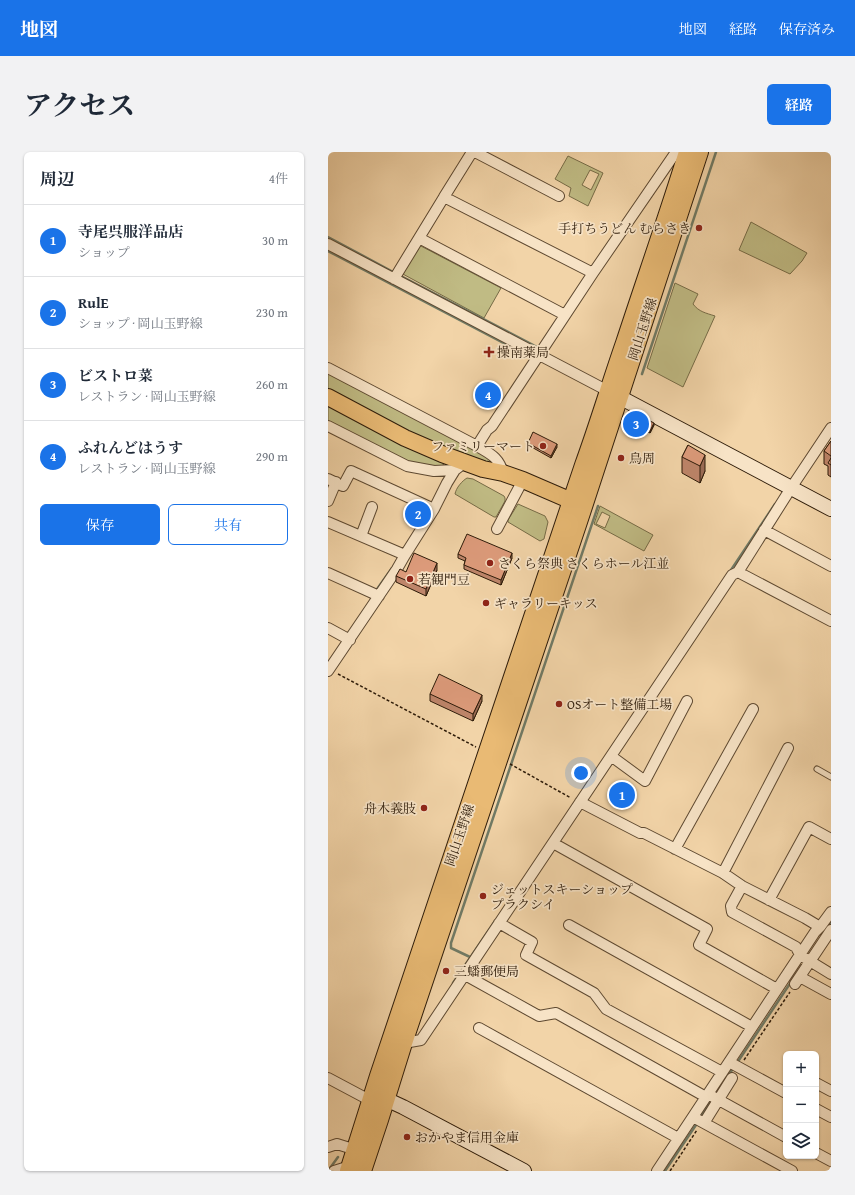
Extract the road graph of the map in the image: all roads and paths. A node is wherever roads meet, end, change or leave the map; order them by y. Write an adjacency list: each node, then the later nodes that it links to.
1 (474, 152): 5 (street); 6 (street)
2 (676, 152): 9 (street)
3 (687, 152): 14 (main road, 岡山玉野線)
4 (700, 152): 14 (main road, 岡山玉野線)
5 (559, 196)
6 (444, 197): 7 (street); 9 (street)
7 (419, 238): 10 (street); 11 (street)
8 (328, 244): 10 (street)
9 (592, 272): 11 (street)
10 (396, 275): 12 (street)
11 (563, 314): 12 (street)
12 (536, 354): 14 (street); 18 (street)
13 (328, 368): 18 (street)
14 (614, 394): 24 (street); 27 (main road, 岡山玉野線)
15 (328, 396): 19 (main road)
16 (328, 426): 20 (street)
17 (831, 428): 24 (street)
18 (476, 446): 21 (street)
19 (460, 467): 20 (street); 21 (main road); 25 (street)
20 (434, 471): 25 (street)
21 (503, 473): 23 (main road)
22 (332, 480): 26 (street); 30 (street)
23 (523, 480): 27 (main road); 32 (street)
24 (791, 488): 29 (street); 33 (street)
25 (444, 489): 30 (street)
26 (328, 501)
27 (578, 503): 48 (main road, 岡山玉野線)
28 (372, 507): 34 (street)
29 (831, 509)
30 (434, 510): 35 (street)
31 (328, 522): 34 (street)
32 (497, 529)
33 (764, 530): 36 (street); 37 (street)
34 (361, 536): 35 (street)
35 (405, 555): 39 (street)
36 (831, 566)
37 (738, 572): 40 (street); 47 (street)
38 (328, 573): 39 (street)
39 (375, 594): 42 (street)
40 (831, 621)
41 (328, 628): 42 (street)
42 (346, 638): 43 (street)
43 (328, 670): 48 (path)
44 (687, 701): 47 (street)
45 (753, 709): 54 (street)
46 (788, 748): 55 (street)
47 (611, 756): 51 (street)
48 (502, 760): 51 (path); 71 (main road, 岡山玉野線); 80 (main road, 岡山玉野線)
49 (818, 769): 50 (lane)
50 (831, 777)
51 (577, 800): 53 (street); 54 (street)
52 (831, 839): 57 (street)
53 (553, 843): 59 (street); 67 (street)
54 (675, 849): 55 (street)
55 (723, 873): 56 (street)
56 (742, 886): 57 (street); 63 (street)
57 (769, 900): 61 (street)
58 (831, 912): 61 (street)
59 (499, 923): 65 (street); 73 (street)
60 (569, 926): 69 (street)
61 (820, 927): 63 (street)
62 (831, 930): 63 (street)
63 (805, 959): 64 (street); 66 (street)
64 (831, 974)
65 (465, 975): 71 (street); 79 (street)
66 (795, 976): 67 (street); 68 (street); 72 (path)
67 (777, 989): 69 (street)
68 (831, 994)
69 (752, 1027): 72 (street)
70 (479, 1028): 85 (street)
71 (404, 1042): 80 (main road, 岡山玉野線)
72 (734, 1065): 73 (street); 77 (street)
73 (722, 1072): 79 (street)
74 (328, 1078): 80 (street)
75 (732, 1078): 79 (street)
76 (819, 1085): 78 (street)
77 (783, 1091)
78 (831, 1091)
79 (712, 1097): 83 (street); 84 (street)
80 (379, 1100): 87 (main road, 岡山玉野線); 90 (main road, 岡山玉野線); 92 (street)
81 (819, 1111): 82 (street)
82 (831, 1117)
83 (699, 1120): 85 (street); 94 (path); 95 (street)
84 (783, 1135)
85 (678, 1138): 93 (street)
86 (328, 1147): 87 (street)
87 (356, 1150): 90 (main road, 岡山玉野線)
88 (819, 1155): 89 (street)
89 (831, 1161)
90 (354, 1169): 91 (street)
91 (331, 1170)
92 (524, 1171)
93 (657, 1171)
94 (670, 1171)
95 (792, 1171)

